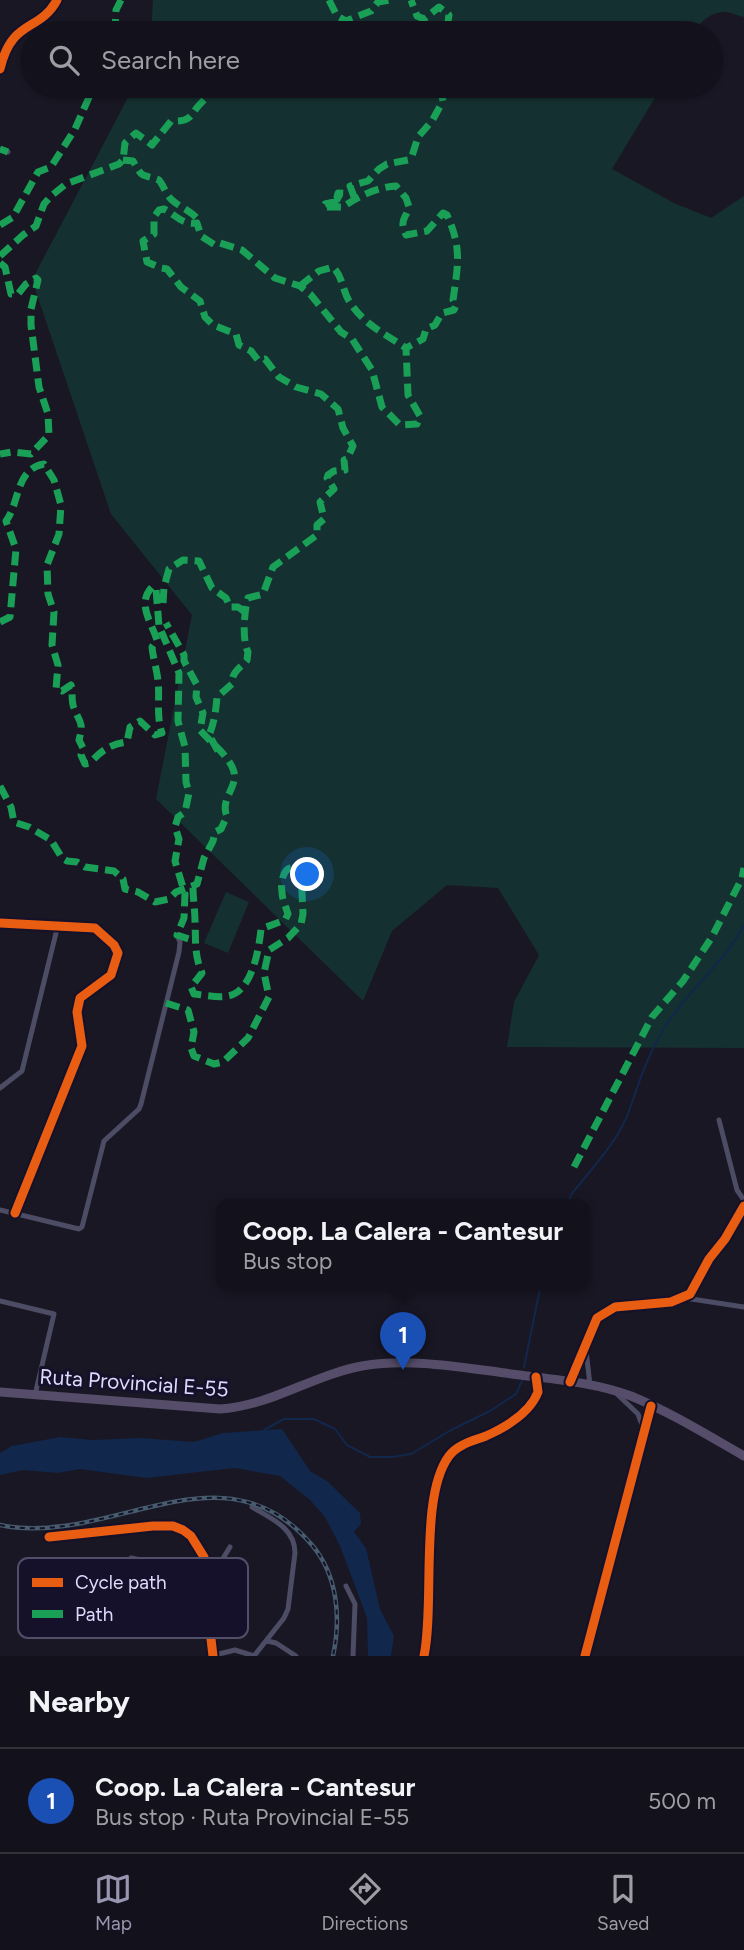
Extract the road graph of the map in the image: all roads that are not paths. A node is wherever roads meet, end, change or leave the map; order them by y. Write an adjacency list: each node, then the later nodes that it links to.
1 (57, 0): 2 (street)
2 (36, 21)
3 (21, 31): 4 (street)
4 (0, 69)
5 (0, 149): 6 (street)
6 (8, 152)
7 (0, 923): 8 (street)
8 (58, 925): 10 (street); 15 (street)
9 (177, 935): 15 (street)
10 (0, 1088)
11 (719, 1121): 12 (street)
12 (744, 1200)
13 (744, 1206): 16 (street)
14 (0, 1210): 15 (street)
15 (15, 1213)
16 (685, 1298): 18 (street); 19 (street)
17 (0, 1301): 25 (street)
18 (744, 1307)
19 (586, 1346): 21 (street); 22 (street)
20 (536, 1377): 21 (main road, Ruta Provincial E-55); 25 (main road, Ruta Provincial E-55); 43 (street)
21 (570, 1382): 22 (main road, Ruta Provincial E-55)
22 (590, 1385): 23 (main road, Ruta Provincial E-55)
23 (612, 1390): 26 (main road, Ruta Provincial E-55); 27 (street)
24 (0, 1392): 25 (main road, Ruta Provincial E-55)
25 (35, 1395)
26 (651, 1406): 27 (street); 28 (main road, Ruta Provincial E-55)
27 (645, 1432): 44 (street)
28 (744, 1456)
29 (252, 1507): 36 (street)
30 (49, 1537): 32 (street)
31 (230, 1547): 33 (street)
32 (204, 1558)
33 (223, 1558)
34 (346, 1586): 42 (street)
35 (210, 1638): 38 (street)
36 (267, 1641): 37 (street); 39 (street)
37 (286, 1649): 40 (street); 41 (street)
38 (212, 1656): 39 (street)
39 (254, 1656)
40 (284, 1656)
41 (296, 1656)
42 (353, 1656)
43 (424, 1656)
44 (585, 1656)

